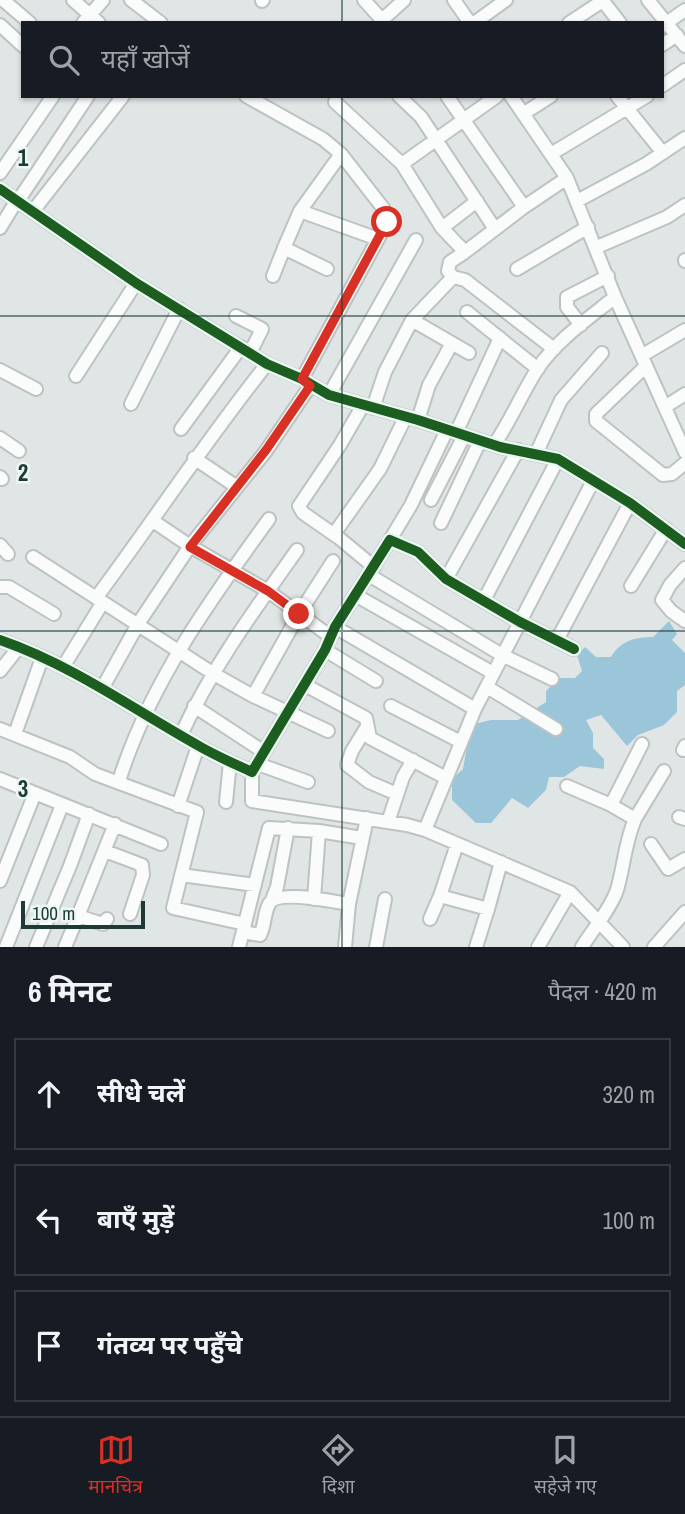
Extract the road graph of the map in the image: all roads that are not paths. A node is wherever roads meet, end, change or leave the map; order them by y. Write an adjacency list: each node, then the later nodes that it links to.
1 (3, 0): 13 (street)
2 (73, 0): 12 (street)
3 (103, 0): 12 (street)
4 (131, 0): 14 (street)
5 (364, 0): 15 (street)
6 (404, 0): 16 (street)
7 (454, 0): 17 (street)
8 (506, 0): 18 (street)
9 (603, 0): 19 (street); 20 (street)
10 (648, 0): 21 (street)
11 (685, 10): 22 (street)
12 (91, 20)
13 (28, 21)
14 (158, 21)
15 (380, 21)
16 (382, 21)
17 (470, 21)
18 (475, 21)
19 (572, 21)
20 (619, 21)
21 (662, 21)
22 (664, 24): 24 (street)
23 (0, 25): 25 (street)
24 (681, 41)
25 (21, 44)
26 (685, 70): 27 (street)
27 (664, 85)
28 (52, 98): 49 (street)
29 (87, 98): 52 (street)
30 (119, 98): 57 (street)
31 (250, 98): 46 (street)
32 (401, 98): 44 (street)
33 (448, 98): 42 (street)
34 (494, 98): 42 (street)
35 (512, 98): 41 (street)
36 (548, 98): 41 (street)
37 (619, 98): 40 (street)
38 (644, 98): 40 (street)
39 (335, 102): 48 (street)
40 (628, 109): 45 (street); 47 (street)
41 (523, 114): 47 (street)
42 (463, 120): 44 (street); 56 (street)
43 (685, 138): 45 (street)
44 (437, 140): 48 (street); 53 (street)
45 (663, 153): 54 (street)
46 (341, 154): 58 (street); 63 (street)
47 (551, 154): 50 (street)
48 (402, 164): 61 (street)
49 (0, 173)
50 (567, 178): 54 (street); 56 (street)
51 (0, 189): 52 (street)
52 (18, 200): 57 (street); 60 (street)
53 (477, 201): 61 (street); 62 (street)
54 (577, 201): 59 (street)
55 (685, 205): 65 (street)
56 (524, 207): 62 (street)
57 (33, 211): 73 (street)
58 (300, 211): 63 (street); 66 (street)
59 (588, 227): 65 (street); 69 (street)
60 (0, 228)
61 (442, 228): 67 (street)
62 (495, 229): 67 (street)
63 (378, 239): 92 (street)
64 (416, 240): 95 (street)
65 (597, 247): 71 (street)
66 (284, 248): 68 (street); 70 (street)
67 (465, 252): 72 (street)
68 (327, 269)
69 (517, 269)
70 (274, 276)
71 (607, 276): 74 (street); 79 (street)
72 (453, 277): 78 (street); 83 (street)
73 (136, 283): 75 (street); 91 (street)
74 (615, 297): 79 (street); 87 (street)
75 (179, 309): 84 (street); 96 (street)
76 (467, 312): 81 (street)
77 (236, 316): 84 (street)
78 (412, 320): 82 (street); 97 (street)
79 (581, 325): 83 (street)
80 (685, 330): 87 (street)
81 (500, 338): 89 (street); 101 (street)
82 (452, 343): 85 (street); 99 (street)
83 (554, 349): 89 (street)
84 (245, 350): 88 (street); 100 (street)
85 (469, 353)
86 (602, 353): 108 (street)
87 (645, 361): 98 (street); 111 (street)
88 (268, 364): 92 (street); 109 (street)
89 (538, 369): 104 (street)
90 (0, 370): 93 (street)
91 (76, 376)
92 (306, 382): 95 (street); 113 (street)
93 (36, 389)
94 (685, 394): 98 (street)
95 (329, 395): 97 (street)
96 (131, 404)
97 (368, 406): 99 (street); 120 (street)
98 (664, 407): 107 (street)
99 (411, 419): 101 (street); 120 (street)
100 (181, 429)
101 (456, 433): 103 (street); 114 (street); 121 (street)
102 (0, 438): 106 (street)
103 (480, 441): 104 (street); 118 (street)
104 (494, 444): 105 (street)
105 (518, 450): 108 (street); 130 (street)
106 (19, 451)
107 (685, 452)
108 (536, 454): 110 (street)
109 (194, 458): 113 (street); 117 (street)
110 (558, 459): 112 (street); 136 (street)
111 (685, 463)
112 (593, 481): 115 (street); 140 (street)
113 (237, 486): 123 (street)
114 (431, 500)
115 (630, 503): 119 (street); 144 (street)
116 (269, 519): 128 (street)
117 (153, 521): 123 (street); 135 (street)
118 (441, 523)
119 (666, 528): 122 (street); 131 (street)
120 (334, 534): 129 (street)
121 (390, 540): 129 (street); 130 (street)
122 (685, 544)
123 (190, 547): 128 (street); 141 (street)
124 (297, 550): 133 (street)
125 (33, 557): 135 (street)
126 (333, 561): 138 (street)
127 (685, 568): 139 (street)
128 (231, 571): 133 (street); 148 (street)
129 (371, 571): 134 (street); 149 (street)
130 (446, 579): 136 (street)
131 (631, 586)
132 (0, 587): 137 (street)
133 (268, 591): 138 (street); 154 (street)
134 (356, 596): 142 (street); 153 (street)
135 (99, 600): 141 (street); 151 (street)
136 (484, 600): 140 (street)
137 (54, 614)
138 (299, 614): 142 (street); 160 (street)
139 (685, 621)
140 (520, 622): 144 (street); 149 (street)
141 (138, 624): 148 (street); 158 (street)
142 (333, 632): 147 (street); 163 (street)
143 (0, 640): 145 (street)
144 (557, 640): 146 (street)
145 (19, 647): 150 (street); 152 (street)
146 (574, 649)
147 (325, 650): 156 (street); 157 (street)
148 (178, 651): 154 (street); 165 (street)
149 (502, 655): 153 (street); 155 (street)
150 (42, 658): 151 (street); 170 (street)
151 (63, 667): 158 (street)
152 (0, 671)
153 (493, 673): 159 (street)
154 (214, 674): 160 (street); 161 (street)
155 (552, 679)
156 (376, 681)
157 (305, 685): 164 (street); 166 (street)
158 (103, 687): 165 (street)
159 (487, 687): 163 (street); 168 (street)
160 (253, 696): 164 (street)
161 (194, 706): 171 (street); 177 (street)
162 (391, 706): 172 (street)
163 (475, 709): 172 (street)
164 (289, 713): 169 (street); 177 (street)
165 (146, 715): 171 (street); 181 (street)
166 (366, 728): 175 (street); 185 (street)
167 (0, 729): 170 (street)
168 (556, 729)
169 (328, 731)
170 (15, 734): 181 (street)
171 (181, 734): 174 (street)
172 (461, 742): 179 (street)
173 (642, 744): 188 (street)
174 (198, 746): 176 (street); 189 (street)
175 (413, 760): 179 (street); 185 (street)
176 (230, 762): 177 (street); 186 (street)
177 (258, 763): 182 (street); 191 (street)
178 (664, 771): 192 (street)
179 (446, 778): 197 (street)
180 (0, 779): 184 (street)
181 (119, 782): 189 (street)
182 (308, 782)
183 (567, 786): 188 (street)
184 (35, 793): 187 (street); 205 (street)
185 (397, 794): 193 (street)
186 (226, 802)
187 (62, 805): 190 (street); 223 (street)
188 (611, 805): 192 (street)
189 (178, 806): 206 (street)
190 (89, 814): 194 (street); 224 (street)
191 (367, 818): 193 (street); 198 (street)
192 (635, 819): 221 (street)
193 (388, 822): 197 (street)
194 (115, 824): 199 (street); 202 (street)
195 (288, 828): 196 (street); 208 (street); 212 (street)
196 (319, 831): 198 (street); 213 (street)
197 (425, 831): 200 (street)
198 (362, 838): 214 (street)
199 (161, 844)
200 (457, 844): 204 (street); 210 (street)
201 (651, 844): 203 (street)
202 (105, 851): 217 (street); 218 (street)
203 (685, 859)
204 (501, 862): 209 (street); 215 (street)
205 (3, 865): 207 (street)
206 (181, 875): 208 (street); 222 (street)
207 (0, 881)
208 (256, 886): 222 (street)
209 (570, 892): 221 (street); 230 (street)
210 (440, 896): 215 (street); 220 (street)
211 (385, 899): 228 (street)
212 (271, 900): 213 (street); 222 (street)
213 (314, 900): 214 (street)
214 (349, 904): 227 (street)
215 (488, 909): 229 (street)
216 (685, 912): 233 (street)
217 (130, 914)
218 (78, 916): 219 (street); 225 (street)
219 (107, 919)
220 (430, 919)
221 (599, 920): 231 (street); 232 (street)
222 (244, 928): 226 (street)
223 (6, 947)
224 (36, 947)
225 (65, 947)
226 (239, 947)
227 (345, 947)
228 (376, 947)
229 (476, 947)
230 (538, 947)
231 (582, 947)
232 (622, 947)
233 (654, 947)

